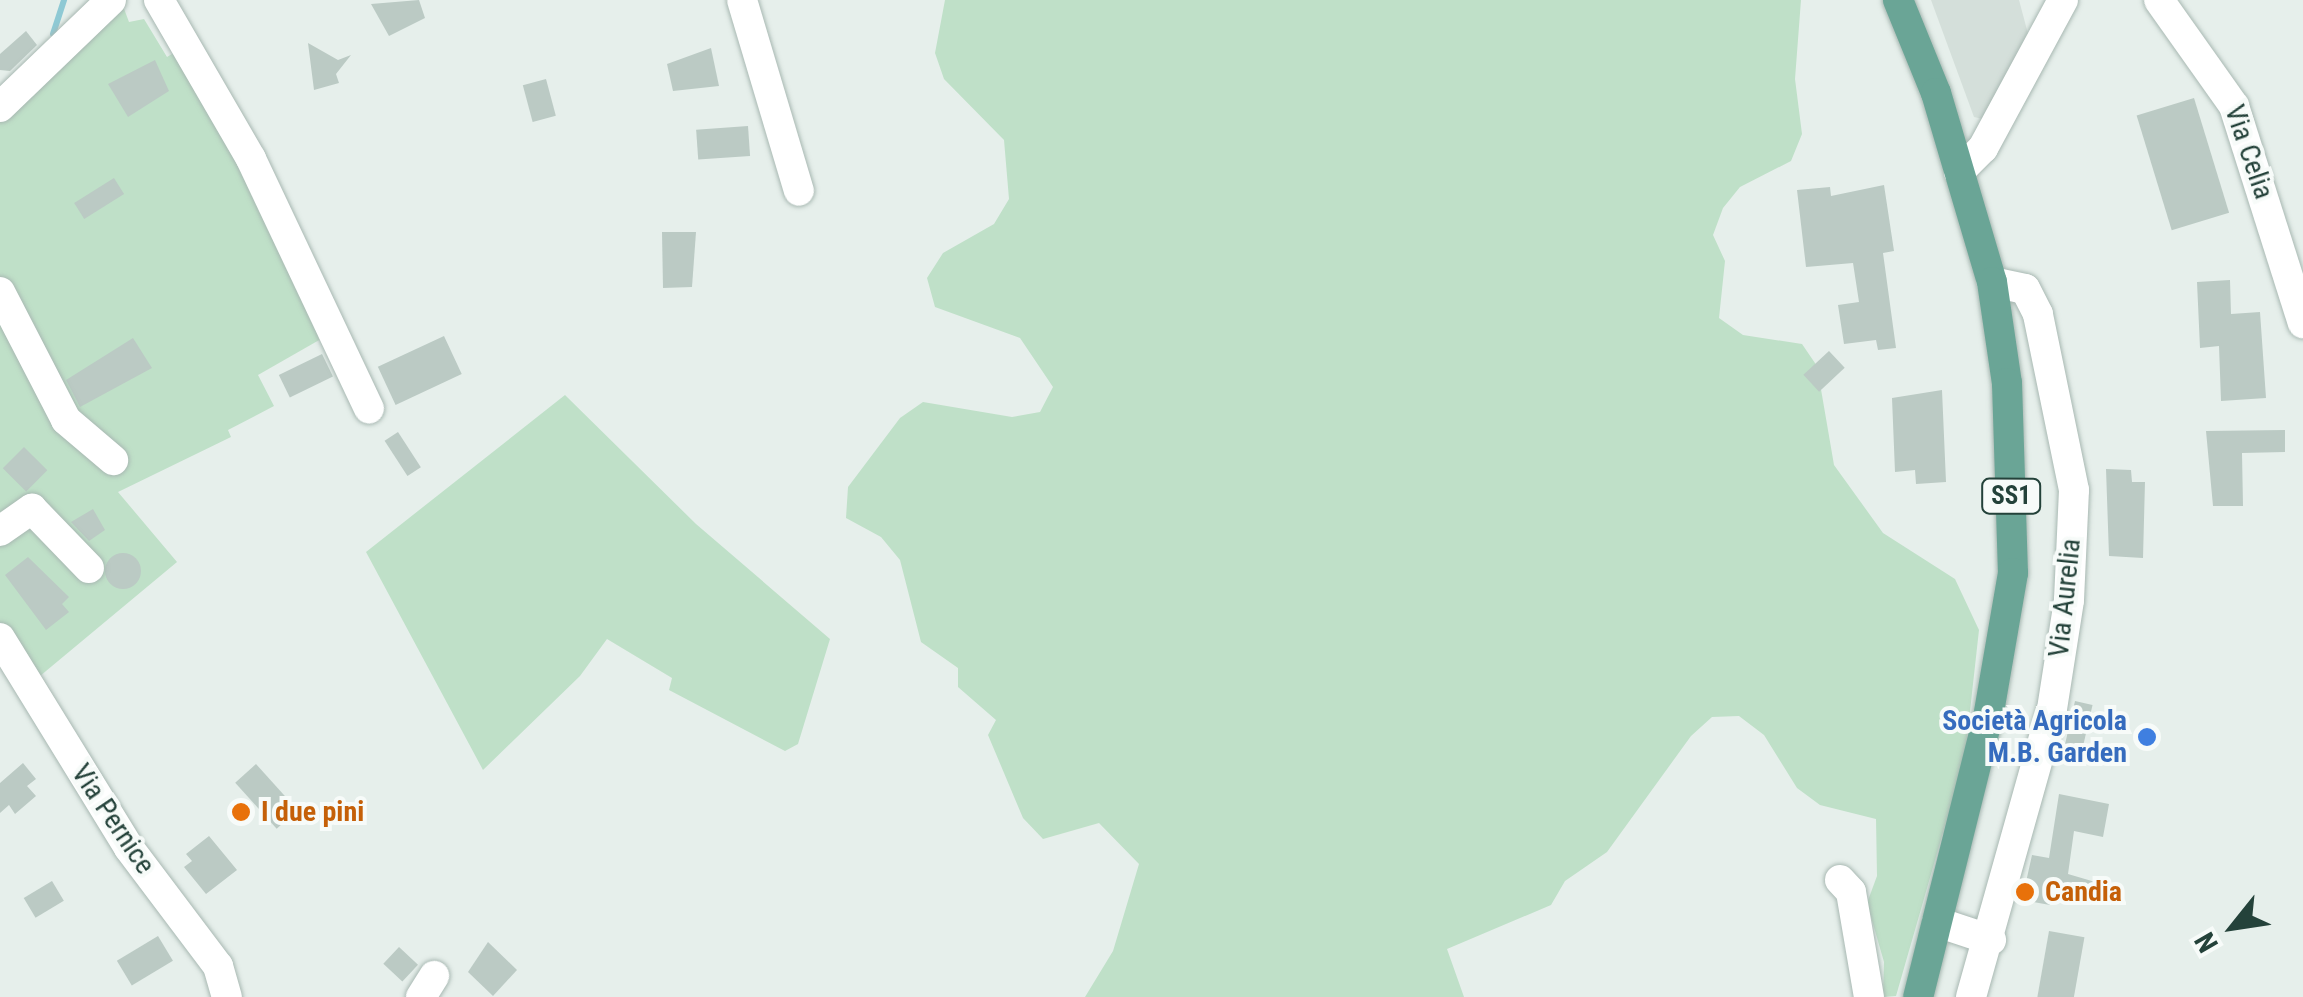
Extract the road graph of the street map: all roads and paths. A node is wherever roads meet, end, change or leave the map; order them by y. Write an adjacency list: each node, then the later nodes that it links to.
1 (112, 0): 7 (street)
2 (159, 0): 13 (street)
3 (742, 0): 9 (street)
4 (1898, 0): 8 (main road, Via Aurelia / SS1)
5 (2063, 0): 8 (street)
6 (2159, 0): 12 (street, Via Celia)
7 (0, 106)
8 (1959, 172): 10 (main road, Via Aurelia / SS1)
9 (799, 191)
10 (1992, 282): 19 (main road, Via Aurelia / SS1); 20 (street, Via Aurelia)
11 (0, 292): 14 (street)
12 (2303, 323)
13 (369, 409)
14 (113, 460)
15 (0, 531): 16 (street)
16 (89, 568)
17 (0, 638): 21 (street, Via Pernice)
18 (1840, 880): 22 (street)
19 (1937, 922): 20 (street); 23 (main road, Via Aurelia / SS1)
20 (1991, 940): 24 (street, Via Aurelia)
21 (228, 997)
22 (1869, 997)
23 (1918, 997)
24 (1971, 997)

